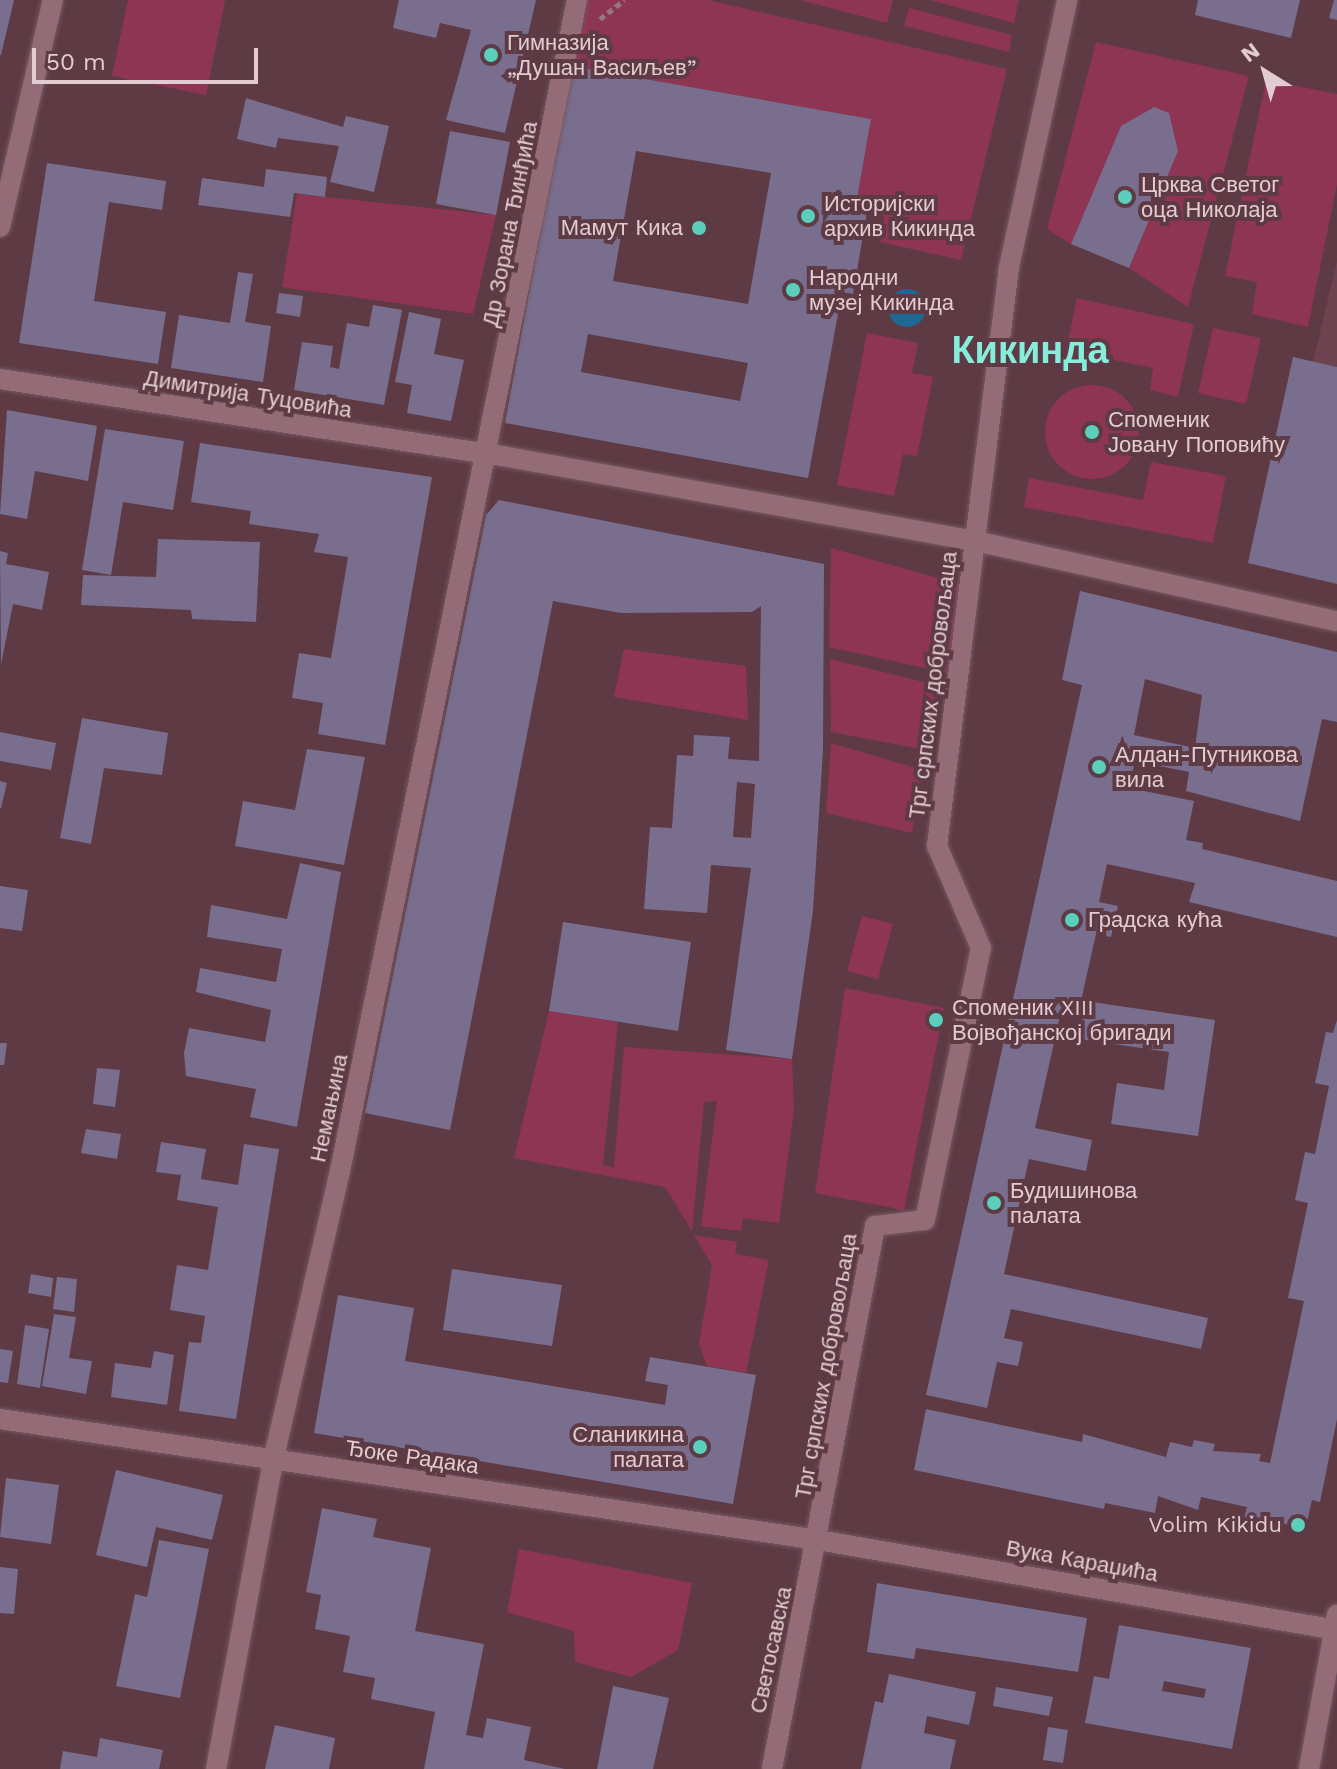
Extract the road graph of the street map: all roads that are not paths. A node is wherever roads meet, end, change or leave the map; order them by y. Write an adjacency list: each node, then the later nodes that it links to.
1 (53, 0): 4 (street)
2 (577, 0): 6 (street, Др Зорана Ђинђића)
3 (1067, 0): 7 (street, Трг српских добровољаца)
4 (0, 227)
5 (0, 379): 6 (street, Димитрија Туцовића)
6 (489, 456): 7 (street, Трг српских добровољаца); 10 (street, Немањина)
7 (975, 541): 8 (street, Трг српских добровољаца); 11 (street, Трг српских добровољаца)
8 (1337, 621)
9 (0, 1419): 10 (street, Ђоке Радака)
10 (273, 1461): 11 (street, Ђоке Радака); 13 (street, Немањина)
11 (818, 1540): 12 (street, Вука Караџића); 14 (street, Светосавска)
12 (1336, 1625): 15 (street)
13 (216, 1769)
14 (772, 1769)
15 (1309, 1769)

